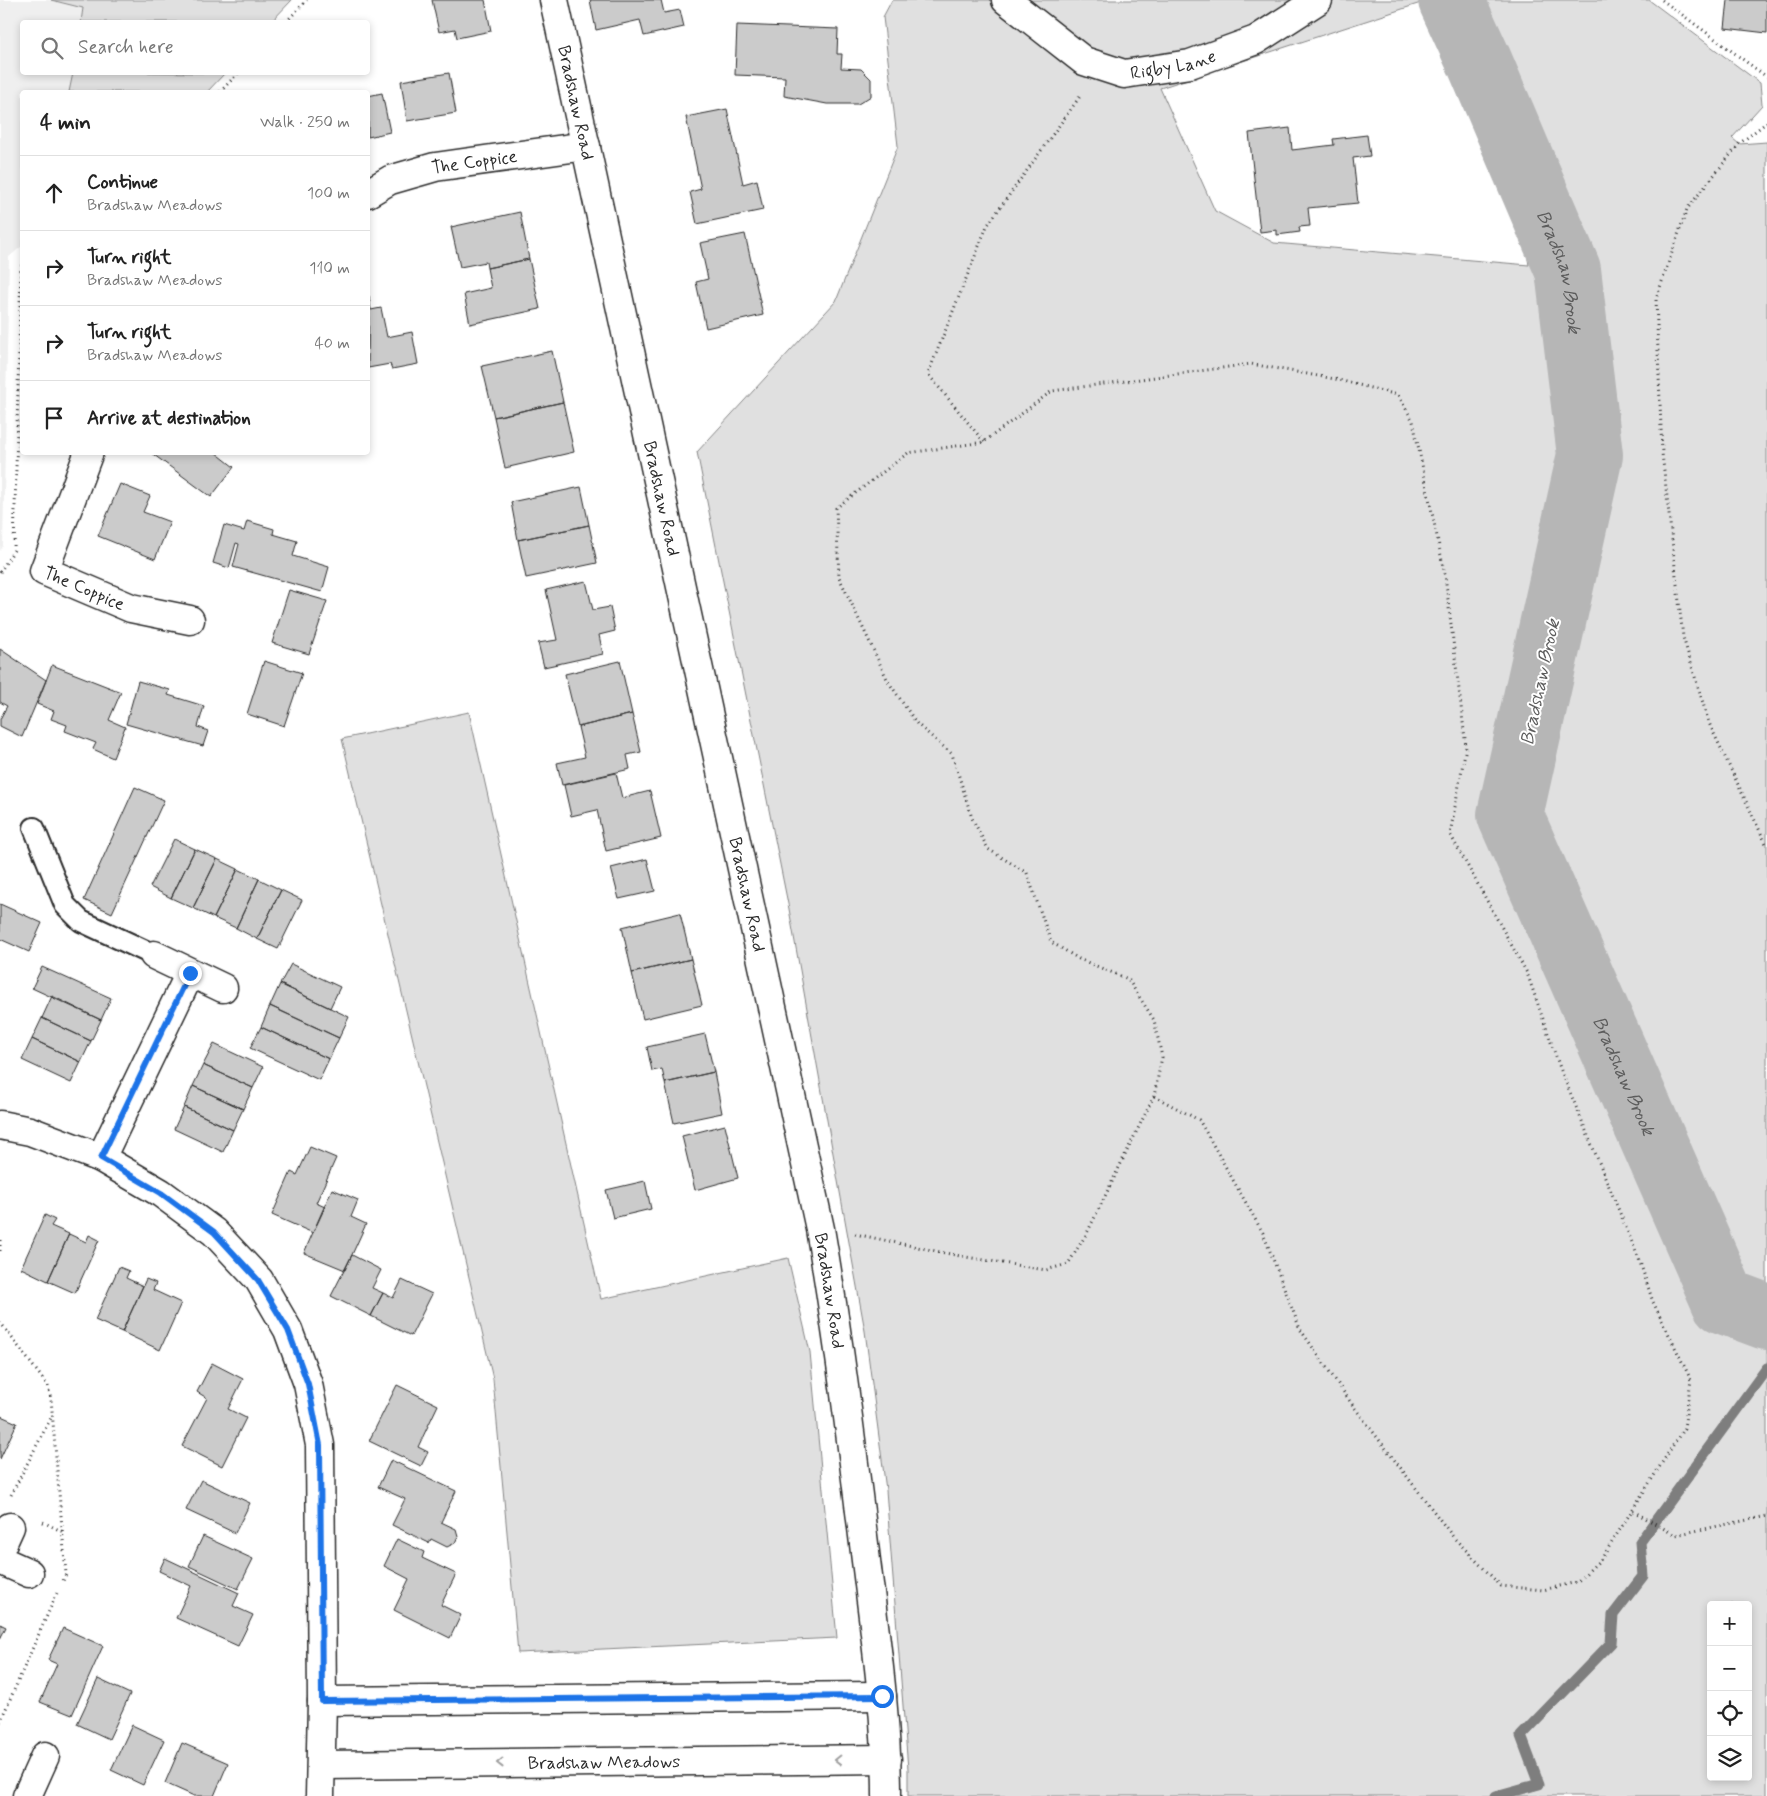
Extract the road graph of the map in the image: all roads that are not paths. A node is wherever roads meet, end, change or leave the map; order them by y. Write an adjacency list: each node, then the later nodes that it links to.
1 (554, 0): 4 (street, Bradshaw Road)
2 (1006, 0): 3 (street, Rigby Lane)
3 (1318, 0)
4 (586, 146): 5 (street, The Coppice); 16 (street, Bradshaw Road)
5 (370, 192)
6 (88, 455): 7 (street, The Coppice)
7 (190, 620)
8 (34, 828): 9 (lane)
9 (154, 955): 10 (street)
10 (190, 973): 11 (street); 13 (street)
11 (223, 988)
12 (0, 1125): 13 (street)
13 (101, 1158): 17 (street)
14 (0, 1560): 15 (street)
15 (28, 1573)
16 (882, 1696): 17 (street); 19 (street, Bradshaw Road)
17 (322, 1701): 20 (street)
18 (45, 1756): 21 (street)
19 (887, 1759): 20 (street, Bradshaw Meadows, one-way to 20); 23 (street, Bradshaw Road)
20 (322, 1765): 22 (street)
21 (31, 1795)
22 (320, 1796)
23 (888, 1796)

